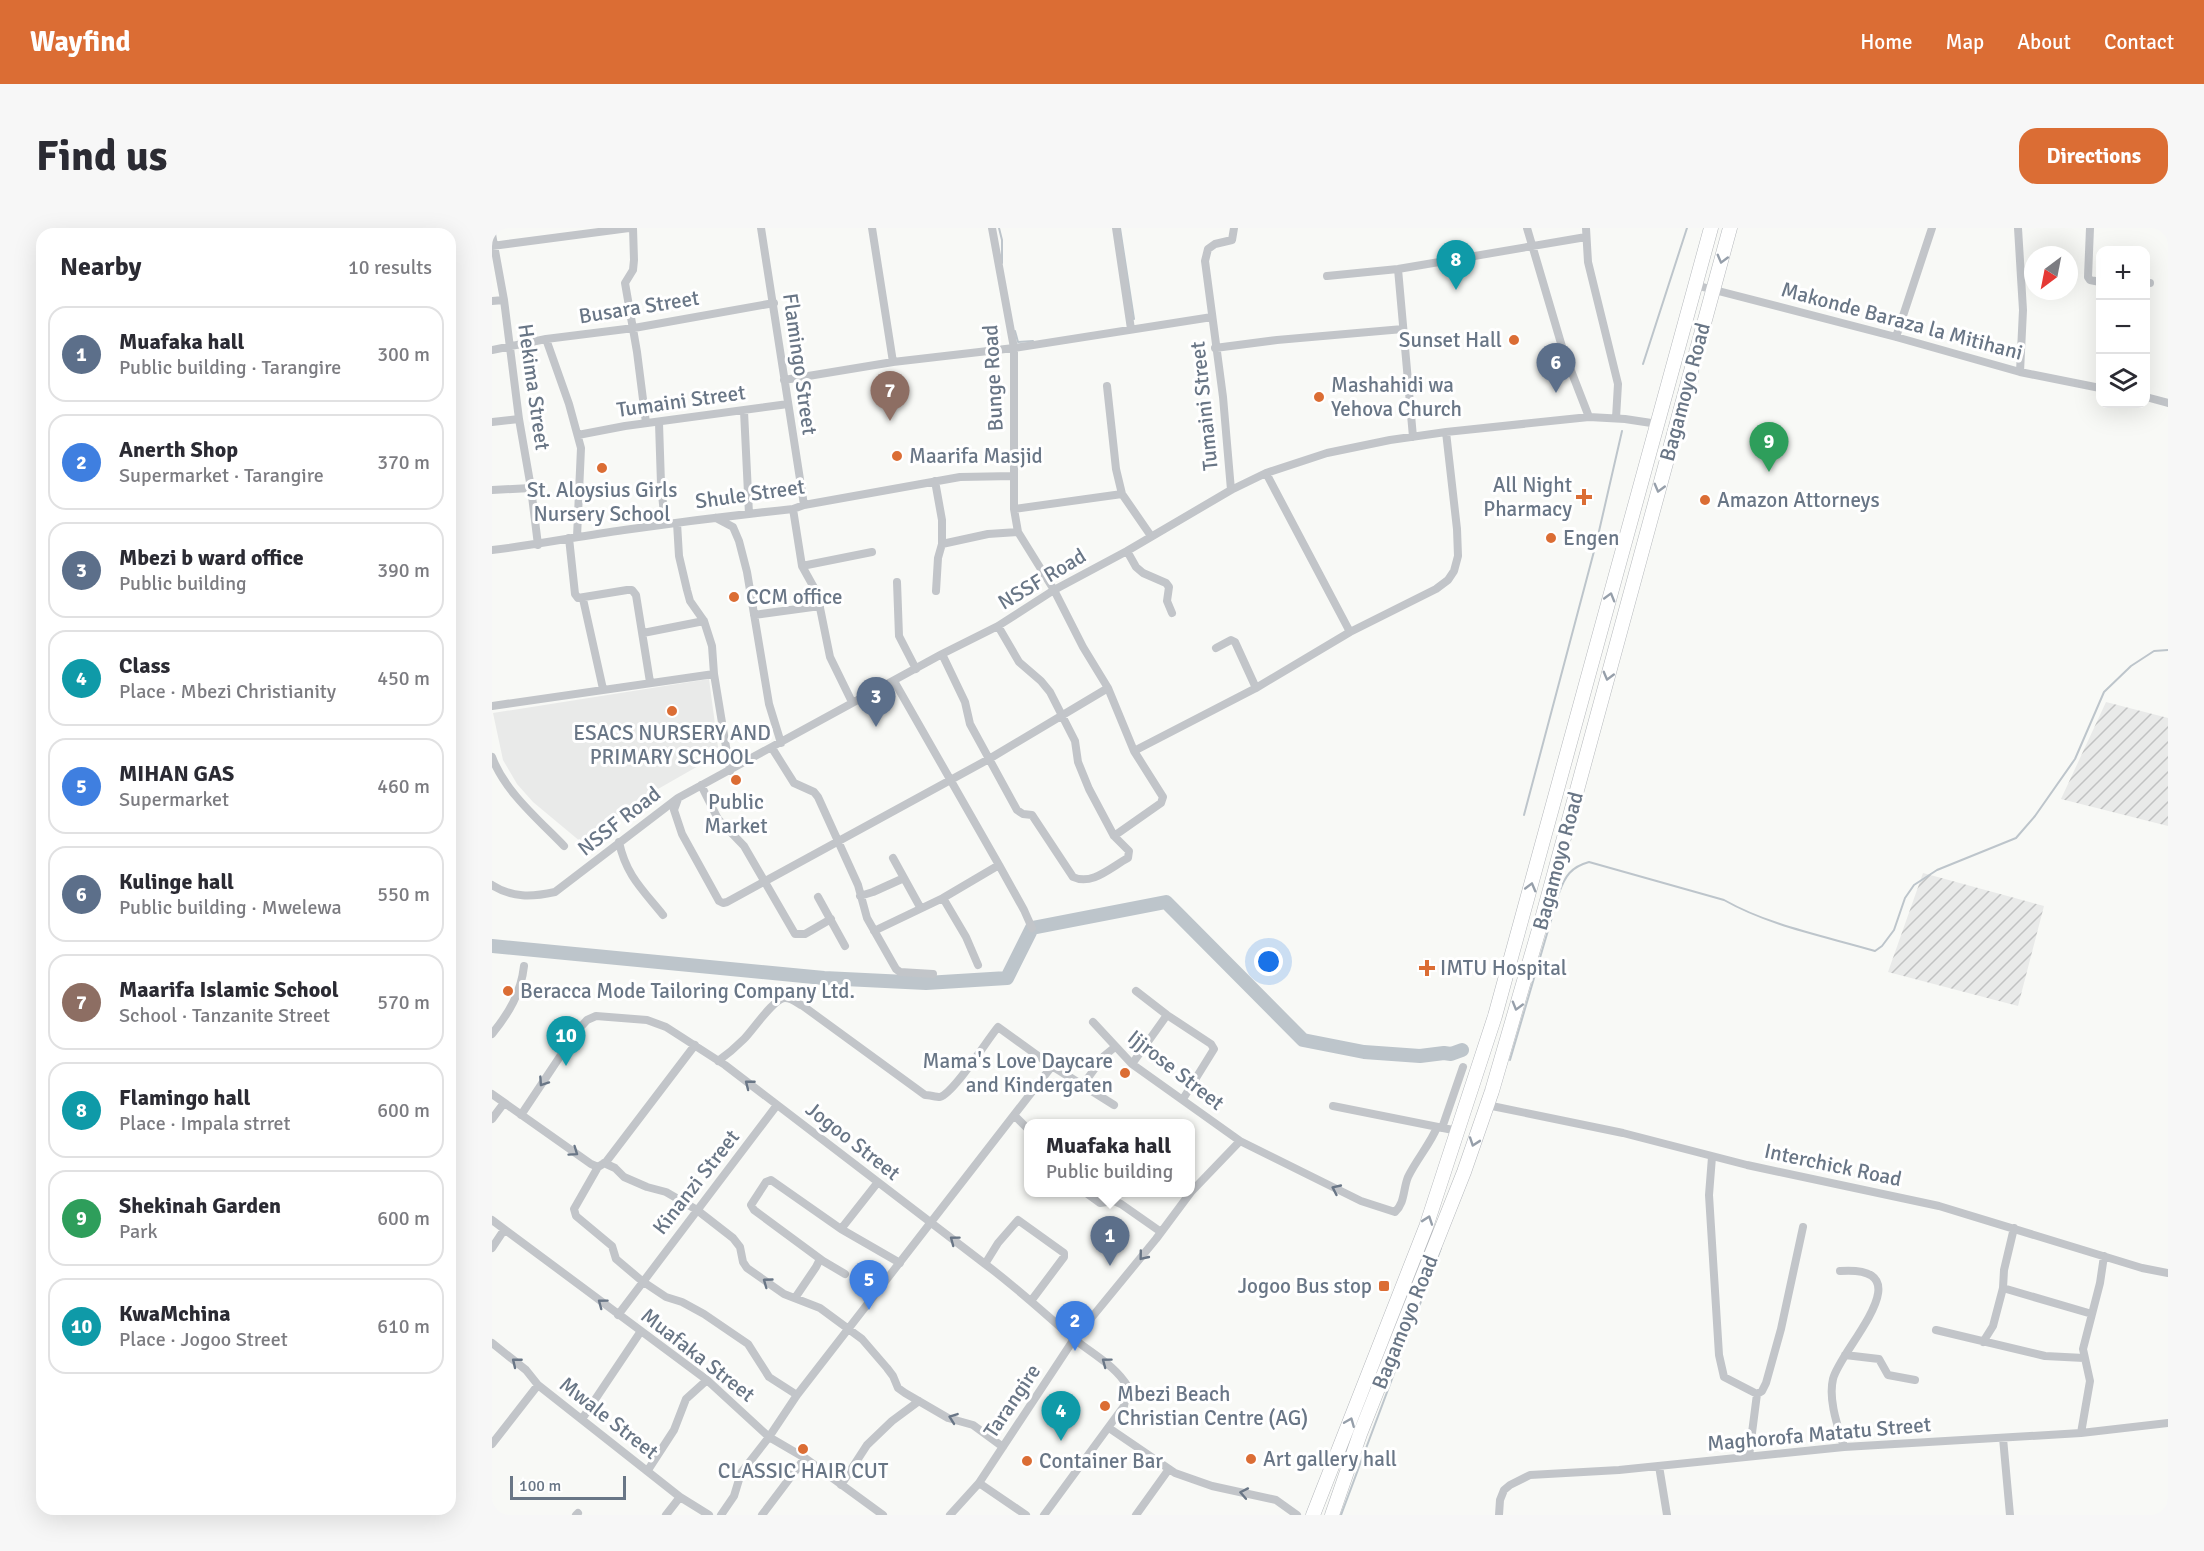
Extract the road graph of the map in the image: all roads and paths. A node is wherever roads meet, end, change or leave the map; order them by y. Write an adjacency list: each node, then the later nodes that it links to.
1 (631, 228): 13 (street); 28 (street)
2 (761, 228): 26 (street, Flamingo Street)
3 (872, 228): 37 (street)
4 (992, 228): 34 (street, Bunge Road)
5 (1116, 228): 29 (street)
6 (1234, 228): 27 (street, Tumaini Street)
7 (1527, 228): 18 (street)
8 (1711, 228): 22 (highway, Bagamoyo Road)
9 (1730, 228): 23 (highway, Bagamoyo Road, one-way to 23)
10 (1932, 228): 31 (street)
11 (2018, 228): 38 (street)
12 (2090, 228): 21 (street)
13 (608, 229): 14 (street)
14 (561, 232): 17 (street)
15 (1586, 232): 18 (street); 47 (street)
16 (492, 234): 17 (street, Hekima Street)
17 (493, 246): 24 (street, Hekima Street)
18 (1532, 247): 19 (street); 46 (street)
19 (1398, 269): 20 (street); 30 (street)
20 (1327, 276)
21 (2096, 281)
22 (1695, 285): 23 (street, Makonde Baraza la Mitihani); 52 (highway, Bagamoyo Road)
23 (1713, 290): 31 (street, Makonde Baraza la Mitihani); 146 (highway, Bagamoyo Road, one-way to 146)
24 (504, 300): 25 (street); 33 (street, Hekima Street)
25 (492, 301)
26 (774, 303): 28 (street, Busara Street); 39 (street, Flamingo Street)
27 (1212, 317): 29 (street, Tumaini Street); 35 (street, Tumaini Street)
28 (634, 328): 32 (street, Busara Street); 50 (street)
29 (1131, 329): 34 (street, Tumaini Street)
30 (1403, 329): 35 (street); 55 (street)
31 (1896, 337): 38 (street, Makonde Baraza la Mitihani)
32 (546, 339): 33 (street, Busara Street); 54 (street)
33 (510, 346): 36 (street, Busara Street); 48 (street, Hekima Street)
34 (1014, 348): 37 (street, Tumaini Street); 57 (street, Bunge Road)
35 (1215, 348): 61 (street, Tumaini Street)
36 (492, 350)
37 (893, 362): 39 (street, Tumaini Street)
38 (2020, 372): 41 (street, Makonde Baraza la Mitihani)
39 (784, 380): 44 (street, Flamingo Street)
40 (1107, 386): 62 (street)
41 (2096, 387)
42 (2150, 398): 43 (street)
43 (2168, 403)
44 (788, 404): 45 (street, Tumaini Street); 63 (street, Flamingo Street)
45 (744, 411): 51 (street, Tumaini Street); 66 (street)
46 (1589, 417): 47 (street, NSSF Road); 53 (street, NSSF Road)
47 (1616, 418): 52 (street, NSSF Road)
48 (519, 419): 49 (street); 59 (street, Hekima Street)
49 (492, 422)
50 (646, 423): 51 (street, Tumaini Street); 54 (street, Tumaini Street)
51 (659, 423): 69 (street)
52 (1658, 423): 155 (highway, Bagamoyo Road, one-way to 52)
53 (1446, 432): 55 (street, NSSF Road); 88 (street)
54 (578, 435): 72 (street)
55 (1413, 437): 56 (street, NSSF Road)
56 (1266, 473): 61 (street, NSSF Road); 88 (street)
57 (1014, 476): 58 (street, Shule Street); 64 (street, Bunge Road)
58 (935, 481): 63 (street, Shule Street); 73 (street)
59 (531, 488): 60 (street); 74 (street, Hekima Street)
60 (492, 490)
61 (1231, 490): 71 (street, NSSF Road)
62 (1122, 494): 64 (street); 71 (street)
63 (804, 505): 65 (street, Shule Street)
64 (1014, 509): 70 (street, Bunge Road)
65 (793, 510): 66 (street, Shule Street); 78 (street)
66 (749, 514): 67 (street, Shule Street)
67 (715, 518): 68 (street, Shule Street); 85 (street)
68 (677, 523): 69 (street, Shule Street); 86 (street)
69 (665, 524): 72 (street, Shule Street)
70 (1018, 532): 73 (street); 80 (street, Bunge Road)
71 (1151, 536): 76 (street, NSSF Road)
72 (573, 537): 74 (street, Shule Street); 82 (street)
73 (942, 544): 81 (street)
74 (538, 545): 75 (street, Shule Street)
75 (492, 550)
76 (1127, 551): 80 (street, NSSF Road); 84 (street)
77 (872, 552): 78 (street)
78 (802, 566): 83 (street)
79 (897, 582): 92 (street)
80 (1054, 590): 87 (street, NSSF Road); 96 (street, Bunge Road)
81 (936, 591)
82 (583, 599): 89 (street); 98 (street)
83 (820, 606): 85 (street); 99 (street)
84 (1172, 613)
85 (754, 615): 102 (street)
86 (704, 621): 89 (street); 93 (street)
87 (998, 626): 91 (street, NSSF Road); 101 (street)
88 (1350, 632): 97 (street)
89 (643, 633): 95 (street)
90 (1216, 648): 97 (street)
91 (942, 654): 92 (street, NSSF Road); 106 (street)
92 (916, 669): 94 (street, NSSF Road)
93 (714, 674): 95 (street); 107 (street)
94 (894, 681): 99 (street, NSSF Road); 108 (street)
95 (650, 682): 98 (street)
96 (1108, 688): 101 (street); 104 (street, Bunge Road)
97 (1256, 688): 104 (street)
98 (603, 689): 100 (street)
99 (852, 702): 102 (street, NSSF Road)
100 (492, 706)
101 (1063, 717): 106 (street); 111 (street)
102 (781, 743): 103 (street, NSSF Road)
103 (772, 748): 107 (street, NSSF Road); 112 (street)
104 (1134, 751): 111 (street, Bunge Road)
105 (492, 757): 114 (street)
106 (989, 759): 108 (street); 111 (street)
107 (730, 771): 109 (street, NSSF Road)
108 (951, 780): 112 (street); 116 (street)
109 (701, 785): 110 (street, NSSF Road); 118 (street)
110 (678, 798): 113 (street, NSSF Road); 118 (street)
111 (1114, 836)
112 (839, 841): 118 (street); 120 (street)
113 (619, 842): 119 (street, NSSF Road); 124 (street)
114 (564, 846)
115 (893, 858): 117 (street)
116 (999, 865): 122 (street); 126 (street)
117 (904, 878): 120 (street); 123 (street)
118 (764, 882): 125 (street)
119 (492, 885)
120 (860, 896): 127 (street)
121 (818, 897): 125 (street)
122 (943, 898): 123 (street); 129 (street)
123 (920, 907): 127 (street)
124 (663, 915)
125 (831, 920): 128 (street)
126 (1032, 928)
127 (874, 931): 131 (street)
128 (844, 946)
129 (978, 965)
130 (524, 966): 135 (street)
131 (933, 974)
132 (1136, 992): 133 (street)
133 (1167, 1015): 139 (street); 144 (street)
134 (1093, 1022): 137 (street, Ijjrose Street)
135 (492, 1034)
136 (695, 1045): 138 (street, Jogoo Street); 150 (street, Jogoo Street, one-way to 150); 158 (street)
137 (1115, 1047): 139 (street, Ijjrose Street); 142 (street)
138 (718, 1061): 140 (street); 147 (street, Jogoo Street, one-way to 138)
139 (1132, 1064): 144 (street, Ijjrose Street)
140 (1052, 1066): 142 (street); 151 (street)
141 (1463, 1067): 154 (street)
142 (1082, 1086): 148 (street)
143 (492, 1094): 145 (street)
144 (1183, 1099): 156 (street, Ijjrose Street)
145 (504, 1103): 150 (street); 152 (street)
146 (1487, 1104): 157 (street, Interchick Road); 227 (highway, Bagamoyo Road, one-way to 227)
147 (777, 1105): 159 (street, Jogoo Street); 163 (street, Kinanzi Street)
148 (1114, 1105)
149 (1333, 1106): 154 (street)
150 (521, 1115): 158 (street, one-way to 158)
151 (1014, 1115): 153 (street); 165 (street)
152 (492, 1119)
153 (1024, 1125)
154 (1439, 1127): 155 (street); 156 (street, one-way to 156)
155 (1458, 1131): 226 (highway, Bagamoyo Road, one-way to 155)
156 (1240, 1141): 160 (street, Tarangire)
157 (1712, 1157): 167 (street, Interchick Road); 196 (street)
158 (601, 1165): 163 (street); 179 (street)
159 (878, 1182): 165 (street, Jogoo Street); 168 (street)
160 (1195, 1188)
161 (1092, 1197): 170 (street)
162 (1187, 1197): 170 (street, Tarangire)
163 (697, 1210): 179 (street, Kinanzi Street); 181 (street, one-way to 163)
164 (492, 1220): 169 (street, Muafaka Street)
165 (931, 1224): 174 (street); 175 (street, Jogoo Street, one-way to 165)
166 (1803, 1227): 196 (street)
167 (2013, 1228): 172 (street, Interchick Road); 180 (street)
168 (841, 1229): 173 (street); 174 (street)
169 (504, 1230): 171 (street); 184 (street, Muafaka Street, one-way to 169)
170 (1161, 1232): 188 (street, Tarangire, one-way to 188)
171 (492, 1248)
172 (2104, 1256): 177 (street, Interchick Road); 183 (street)
173 (820, 1259): 178 (street); 181 (street)
174 (900, 1263): 185 (street)
175 (985, 1264): 182 (street, Jogoo Street); 182 (street)
176 (1840, 1271): 191 (street)
177 (2168, 1273)
178 (845, 1274)
179 (642, 1281): 184 (street, Kinanzi Street); 197 (street)
180 (2003, 1288): 183 (street); 189 (street)
181 (795, 1298): 185 (street)
182 (1031, 1300): 188 (street, Jogoo Street)
183 (2092, 1314): 192 (street)
184 (618, 1315): 187 (street, Muafaka Street)
185 (849, 1328): 197 (street); 198 (street)
186 (1936, 1330): 189 (street)
187 (641, 1331): 193 (street, Muafaka Street); 199 (street)
188 (1074, 1339): 201 (street, Jogoo Street, one-way to 188); 206 (street, Tarangire)
189 (1983, 1342): 192 (street)
190 (492, 1343): 195 (street, Mwale Street, one-way to 190)
191 (1845, 1355): 194 (street); 207 (street)
192 (2084, 1358): 202 (street)
193 (706, 1380): 203 (street, Muafaka Street); 212 (street)
194 (1915, 1380)
195 (538, 1385): 199 (street, Mwale Street); 205 (street)
196 (1757, 1394): 208 (street)
197 (797, 1395): 203 (street)
198 (919, 1401): 206 (street, one-way to 198); 214 (street)
199 (582, 1419): 212 (street, Mwale Street)
200 (2168, 1423): 202 (street, Maghorofa Matatu Street)
201 (1109, 1428): 211 (street); 223 (street)
202 (2081, 1433): 204 (street, Maghorofa Matatu Street)
203 (769, 1437): 209 (street, Muafaka Street); 218 (street)
204 (2003, 1438): 207 (street, Maghorofa Matatu Street); 230 (street)
205 (492, 1444)
206 (1003, 1446): 213 (street, Tarangire)
207 (1844, 1447): 208 (street, Maghorofa Matatu Street)
208 (1749, 1456): 210 (street, Maghorofa Matatu Street)
209 (805, 1458): 214 (street, Muafaka Street); 219 (street)
210 (1659, 1466): 228 (street, Maghorofa Matatu Street); 229 (street)
211 (1169, 1469): 224 (street); 225 (street, one-way to 211)
212 (648, 1470): 215 (street, Mwale Street)
213 (979, 1483): 221 (street, Tarangire); 222 (street)
214 (841, 1485): 220 (street, Muafaka Street)
215 (680, 1497): 216 (street); 217 (street, Mwale Street)
216 (666, 1515)
217 (709, 1515)
218 (721, 1515)
219 (762, 1515)
220 (883, 1515)
221 (950, 1515)
222 (1026, 1515)
223 (1044, 1515)
224 (1136, 1515)
225 (1297, 1515)
226 (1313, 1515)
227 (1332, 1515)
228 (1499, 1515)
229 (1667, 1515)
230 (2010, 1515)

